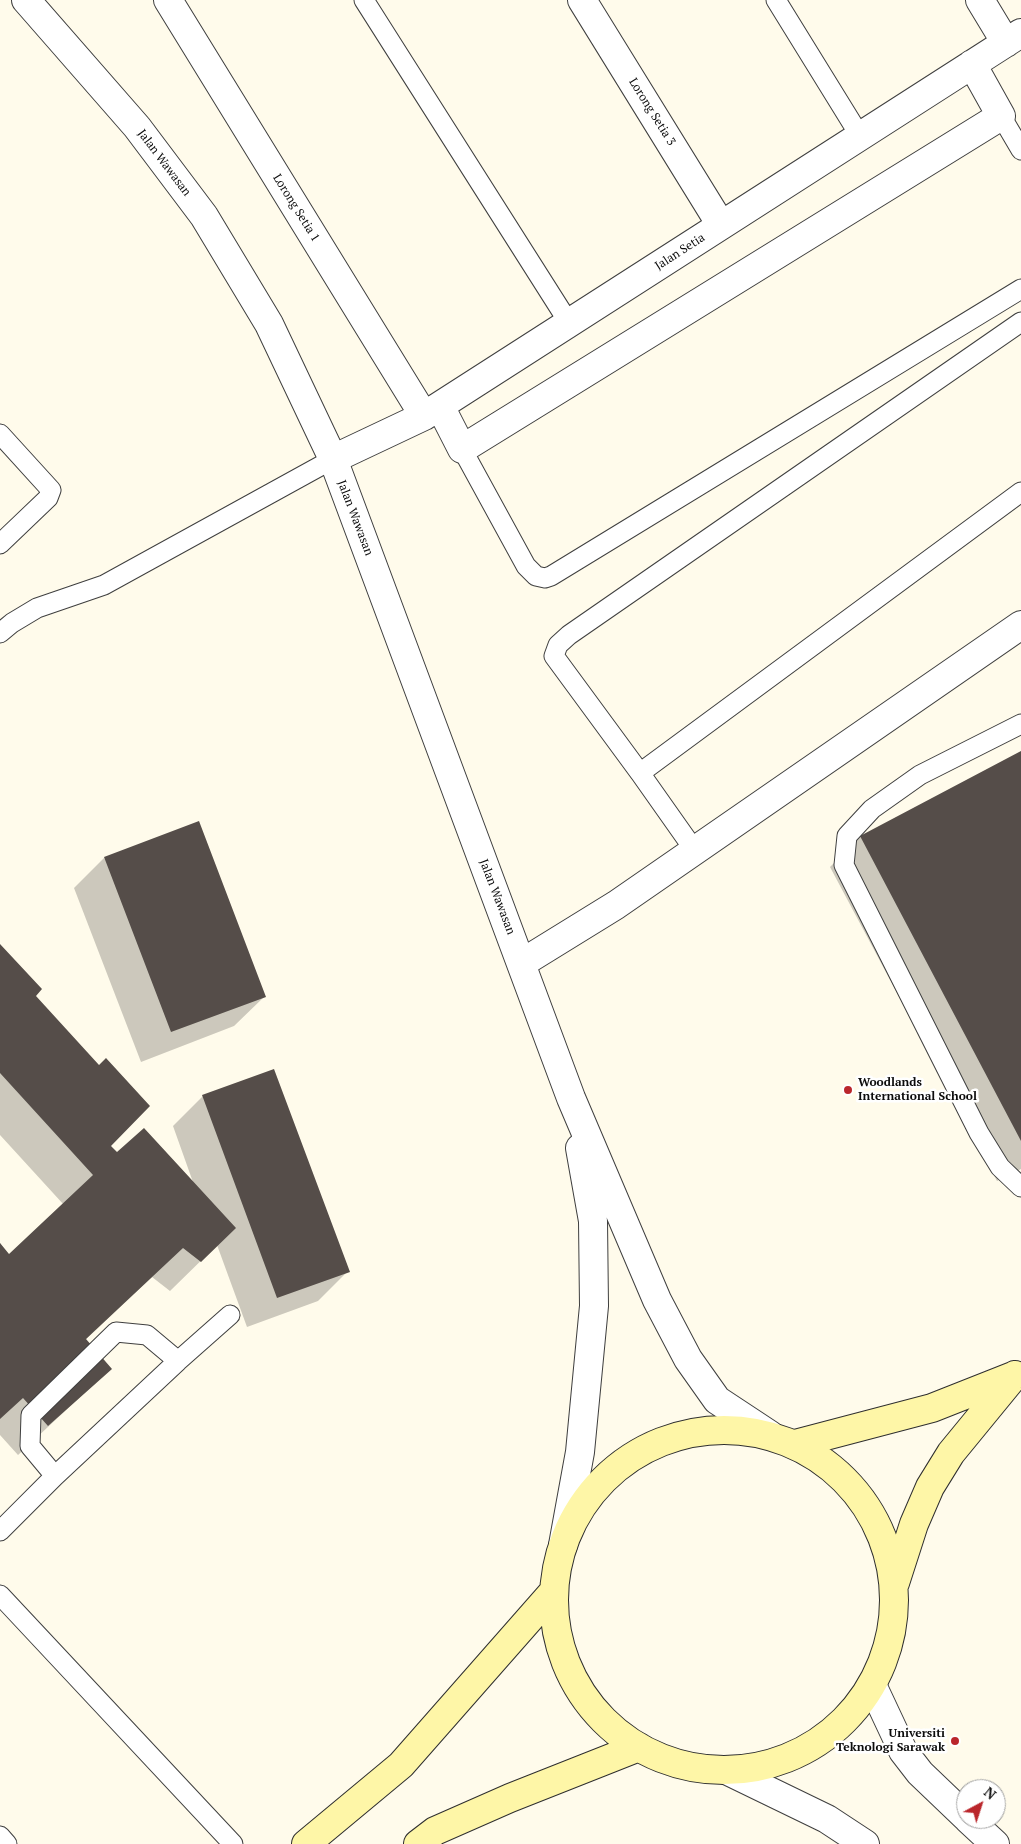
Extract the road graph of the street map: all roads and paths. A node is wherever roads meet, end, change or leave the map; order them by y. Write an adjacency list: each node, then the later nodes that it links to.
1 (26, 0): 19 (street, Jalan Wawasan)
2 (168, 0): 16 (street, Lorong Setia 1)
3 (364, 0): 15 (lane)
4 (582, 0): 12 (street, Lorong Setia 3)
5 (776, 0): 10 (lane)
6 (980, 0): 7 (street)
7 (1013, 38): 8 (street, Jalan Setia)
8 (972, 64): 9 (street); 10 (street, Jalan Setia)
9 (1001, 116): 11 (lane); 18 (street)
10 (860, 136): 12 (street, Jalan Setia)
11 (1021, 150)
12 (721, 225): 15 (street, Jalan Setia)
13 (1021, 289): 18 (lane)
14 (1021, 322): 25 (lane)
15 (569, 323): 16 (street, Jalan Setia)
16 (432, 411): 18 (street, Lorong Setia 1); 19 (street, Jalan Setia)
17 (0, 434): 21 (lane)
18 (462, 449)
19 (333, 459): 23 (lane); 27 (street, Jalan Wawasan)
20 (1021, 492): 25 (lane)
21 (0, 544)
22 (1021, 625): 26 (street)
23 (0, 633)
24 (1021, 724): 29 (lane)
25 (640, 773): 26 (lane)
26 (695, 851): 27 (street)
27 (522, 963): 28 (street, Jalan Wawasan)
28 (571, 1098): 33 (street); 37 (street)
29 (1021, 1187)
30 (230, 1316): 31 (lane)
31 (178, 1361): 35 (lane); 35 (lane)
32 (1018, 1374): 34 (main road); 38 (main road)
33 (770, 1435): 34 (main road); 37 (main road)
34 (795, 1444): 38 (main road)
35 (55, 1476): 36 (lane)
36 (0, 1531)
37 (562, 1545): 39 (main road)
38 (895, 1583): 41 (main road)
39 (554, 1591): 42 (main road); 49 (main road)
40 (0, 1594): 48 (lane)
41 (873, 1686): 43 (main road); 44 (street)
42 (639, 1747): 43 (main road); 50 (main road)
43 (728, 1771): 51 (street)
44 (956, 1807)
45 (979, 1829): 52 (street)
46 (0, 1836): 47 (lane)
47 (7, 1844)
48 (233, 1844)
49 (306, 1844)
50 (418, 1844)
51 (865, 1844)
52 (995, 1844)

